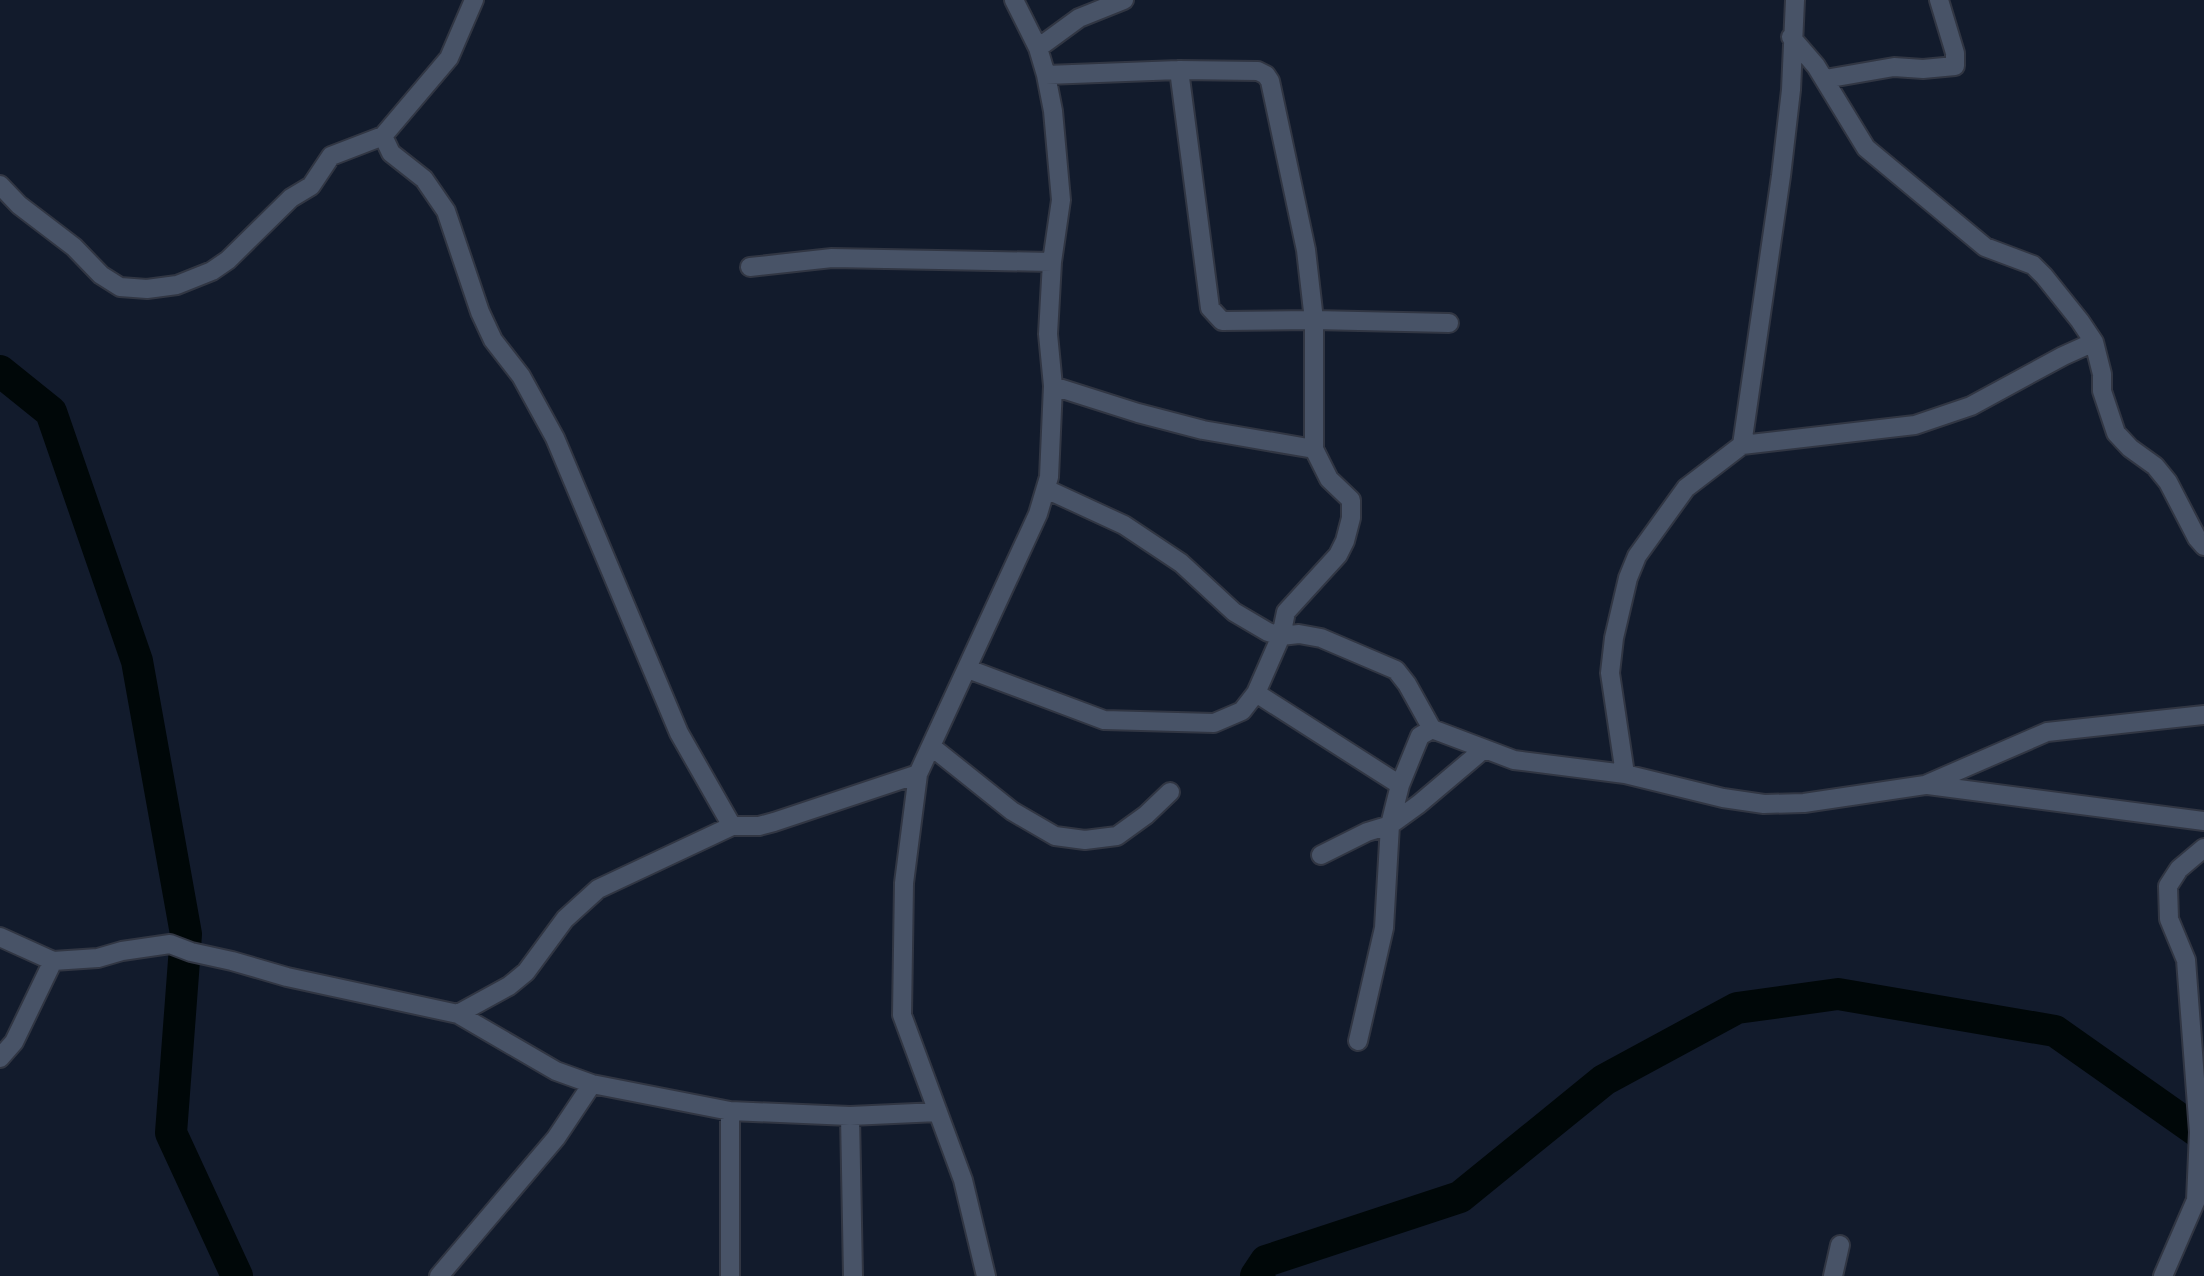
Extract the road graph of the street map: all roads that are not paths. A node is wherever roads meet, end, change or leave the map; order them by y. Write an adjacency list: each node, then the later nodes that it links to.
1 (474, 0): 11 (street)
2 (1014, 0): 7 (street)
3 (1124, 0): 7 (street)
4 (1795, 0): 6 (street)
5 (1939, 0): 10 (street)
6 (1791, 37): 10 (street); 19 (street)
7 (1038, 48): 9 (street)
8 (1179, 70): 9 (street); 15 (street); 15 (street)
9 (1046, 75): 13 (street)
10 (1825, 79): 17 (street)
11 (383, 136): 12 (street); 37 (street)
12 (0, 185)
13 (1052, 262): 14 (street); 18 (street)
14 (750, 267)
15 (1314, 320): 16 (street); 20 (street)
16 (1449, 323)
17 (2094, 342): 19 (street); 22 (street)
18 (1053, 386): 20 (street); 21 (street)
19 (1742, 445): 31 (street)
20 (1314, 449): 23 (street)
21 (1046, 489): 23 (street); 24 (street)
22 (2204, 546)
23 (1281, 636): 25 (street); 27 (street)
24 (968, 669): 25 (street); 28 (street)
25 (1256, 693): 32 (street)
26 (2204, 715): 33 (street)
27 (1432, 729): 29 (street); 32 (street)
28 (932, 747): 30 (street); 34 (street)
29 (1484, 749): 31 (street); 36 (street)
30 (918, 774): 37 (street); 47 (street)
31 (1625, 774): 33 (street)
32 (1400, 785): 36 (street)
33 (1925, 785): 35 (street)
34 (1170, 792)
35 (2204, 821)
36 (1390, 825): 39 (street); 43 (street)
37 (732, 826): 42 (street)
38 (2204, 848): 55 (street)
39 (1321, 855)
40 (0, 937): 41 (street)
41 (53, 961): 42 (street); 44 (street)
42 (458, 1014): 45 (street)
43 (1358, 1041)
44 (0, 1058)
45 (592, 1084): 46 (street); 50 (street)
46 (730, 1111): 48 (street); 51 (street)
47 (938, 1112): 48 (street); 53 (street)
48 (850, 1116): 52 (street)
49 (1840, 1245): 54 (street)
50 (439, 1276)
51 (730, 1276)
52 (853, 1276)
53 (986, 1276)
54 (1833, 1276)
55 (2163, 1276)

